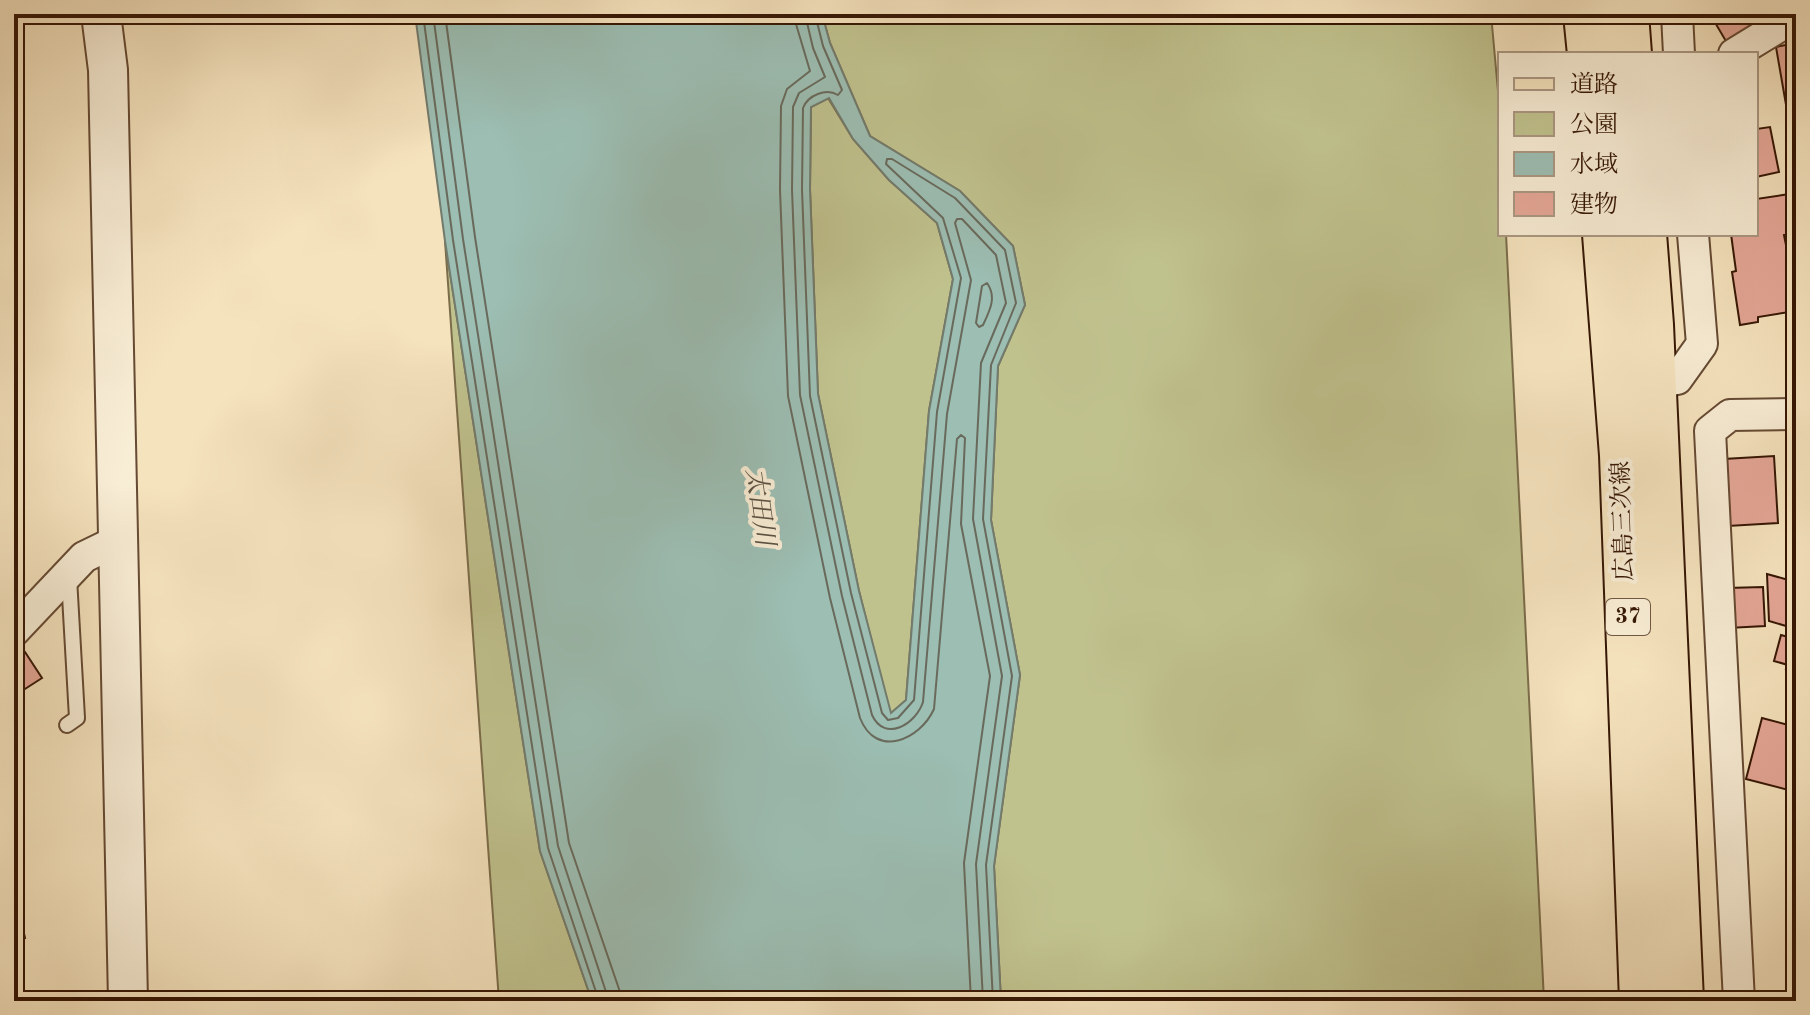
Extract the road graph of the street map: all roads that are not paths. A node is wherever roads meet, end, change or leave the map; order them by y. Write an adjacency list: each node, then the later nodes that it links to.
1 (101, 14): 15 (street)
2 (1586, 14): 6 (main road)
3 (1626, 14): 7 (main road)
4 (1677, 14): 8 (street)
5 (1796, 16): 9 (street)
6 (1590, 52)
7 (1629, 52)
8 (1679, 52)
9 (1737, 52)
10 (1605, 236): 13 (main road, 広島三次線 / 37)
11 (1644, 236): 13 (main road, 広島三次線 / 37)
12 (1693, 236): 13 (street)
13 (1636, 386): 20 (main road, 広島三次線 / 37); 21 (main road, 広島三次線 / 37)
14 (1796, 414): 22 (street)
15 (117, 541): 16 (street); 19 (street)
16 (68, 574): 17 (street); 18 (lane)
17 (14, 631)
18 (67, 725)
19 (128, 1001)
20 (1642, 1001)
21 (1681, 1001)
22 (1739, 1001)

